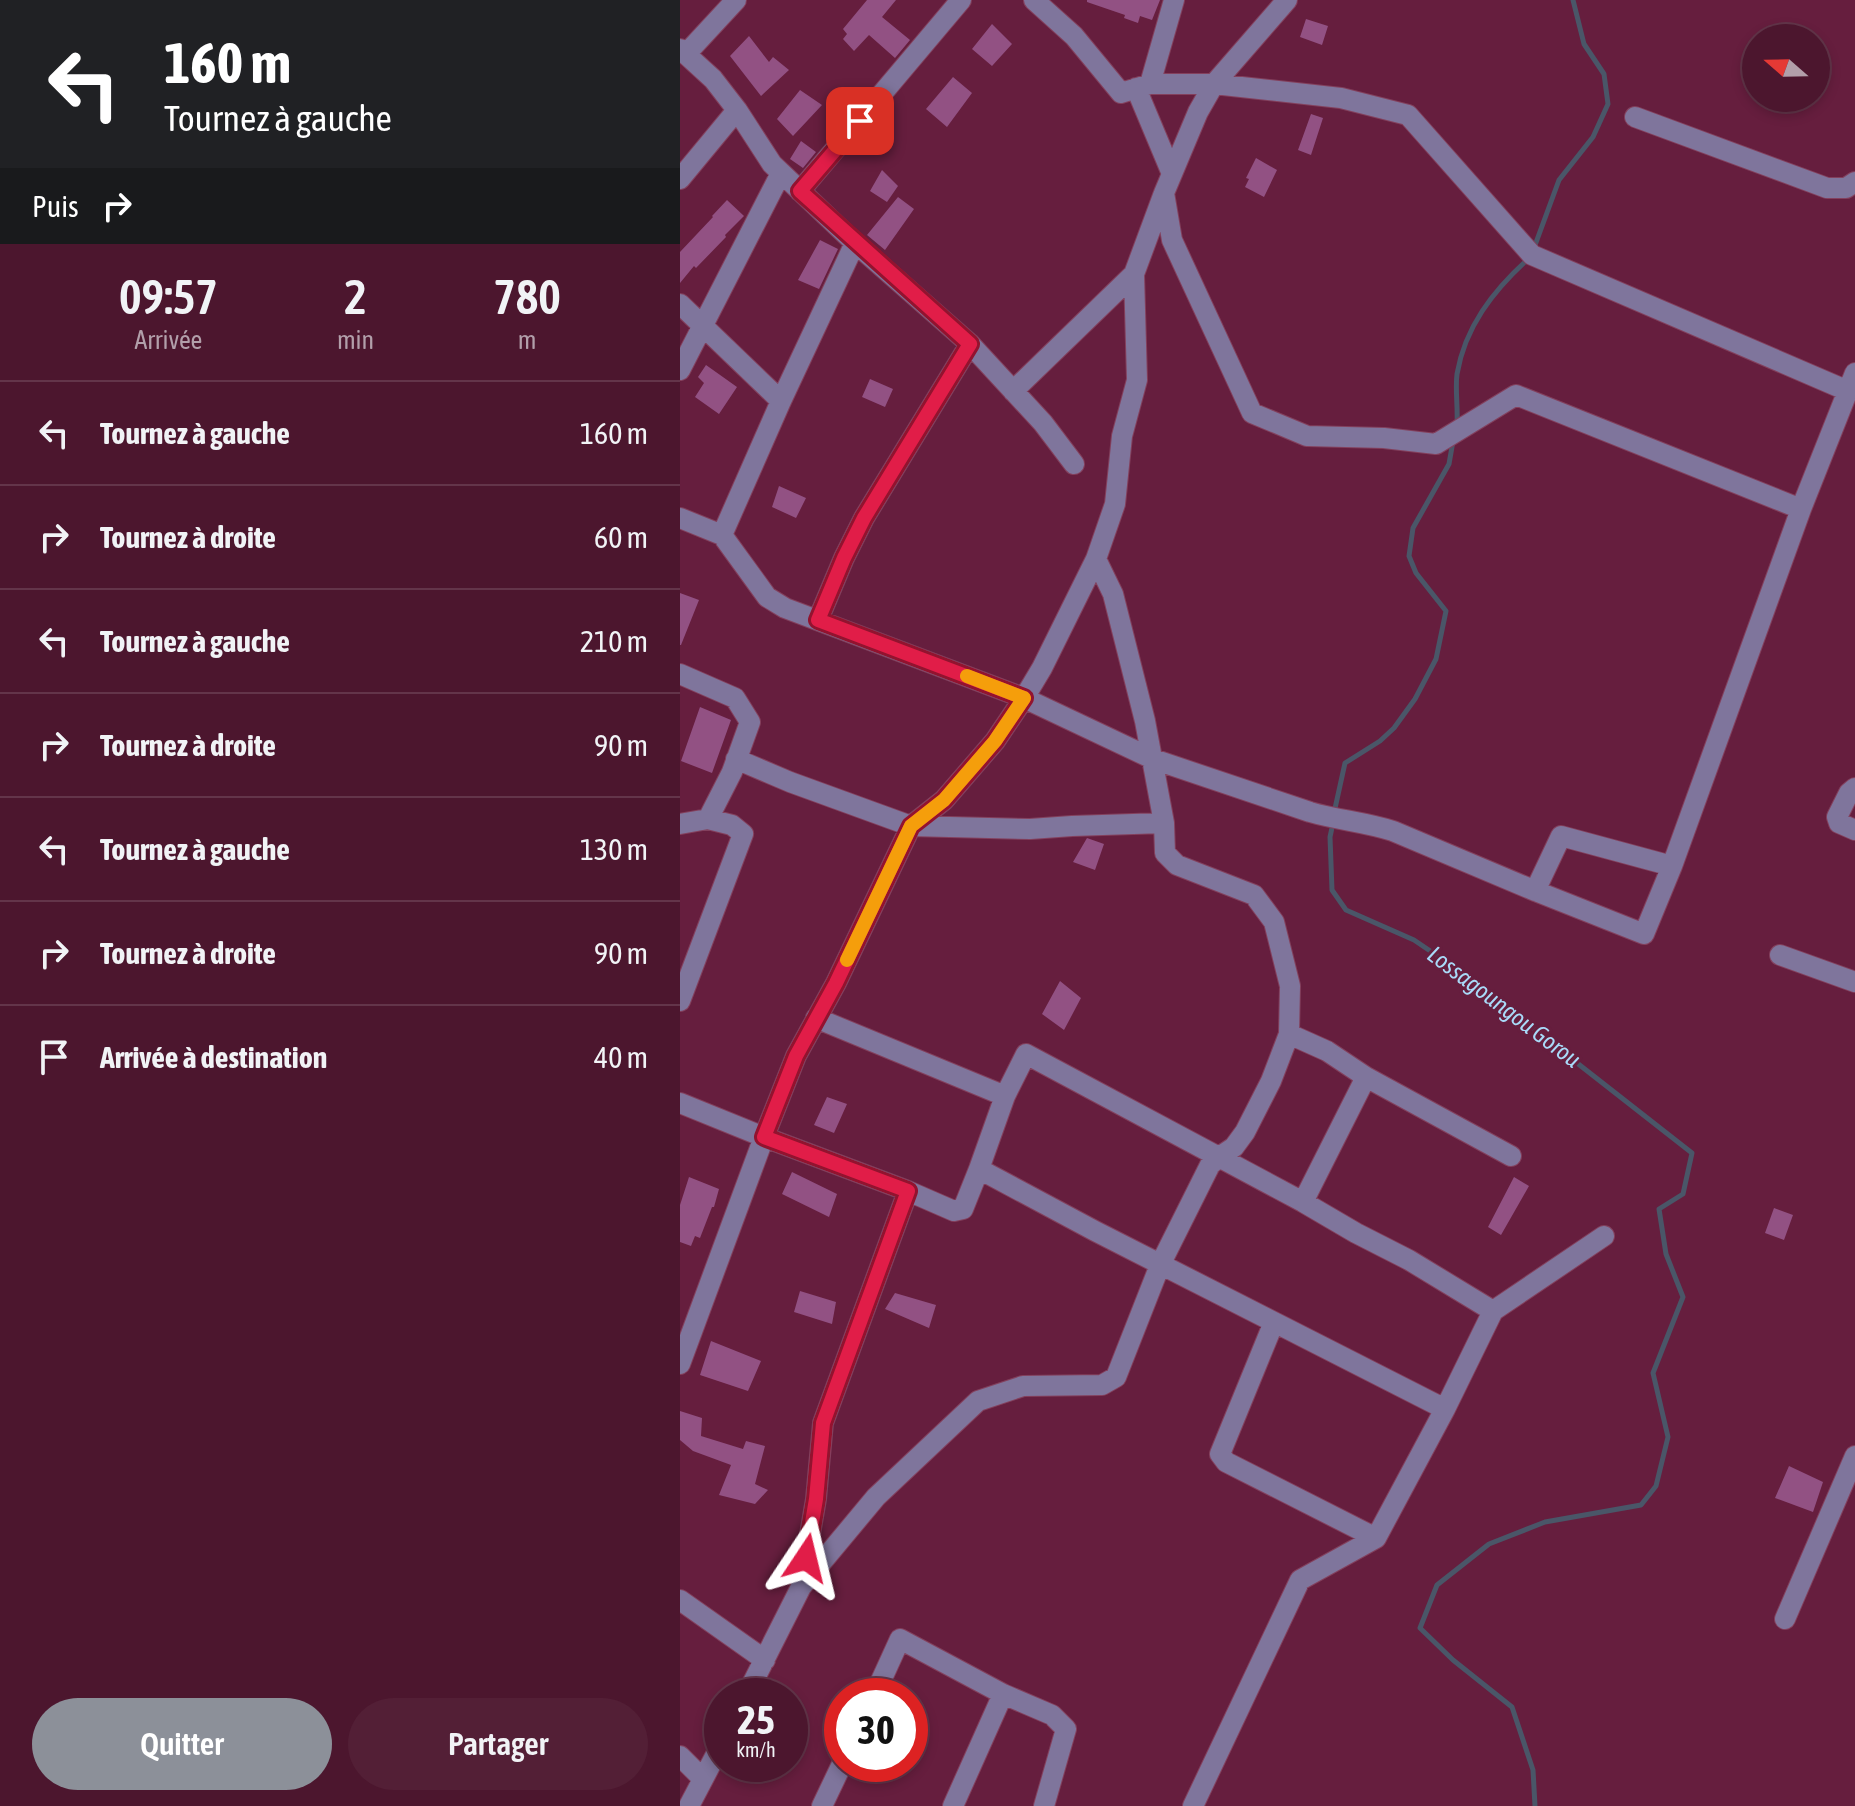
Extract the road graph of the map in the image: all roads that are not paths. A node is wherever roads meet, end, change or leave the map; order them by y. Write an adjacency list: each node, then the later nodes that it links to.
1 (736, 0): 6 (street)
2 (961, 0): 15 (street)
3 (1034, 0): 8 (street)
4 (1174, 0): 8 (street)
5 (1287, 0): 7 (street)
6 (683, 52): 9 (street)
7 (1214, 84): 8 (street); 14 (street); 22 (street)
8 (1143, 86): 14 (street)
9 (737, 110): 11 (street); 12 (street)
10 (1635, 117): 13 (street)
11 (781, 173): 15 (street); 19 (street)
12 (680, 179)
13 (1855, 182)
14 (1168, 183): 17 (street); 26 (street)
15 (800, 191): 16 (street)
16 (855, 243): 20 (street); 24 (street)
17 (1134, 274): 23 (street); 29 (street)
18 (680, 304): 19 (street)
19 (702, 325): 21 (street); 24 (street)
20 (970, 344): 23 (street); 30 (street)
21 (680, 370)
22 (1851, 382): 26 (street)
23 (1013, 391): 25 (street)
24 (781, 401): 28 (street)
25 (1074, 464)
26 (1801, 509): 41 (street)
27 (680, 518): 28 (street)
28 (722, 535): 30 (street)
29 (1096, 559): 32 (street); 34 (street)
30 (818, 620): 32 (street)
31 (680, 674): 33 (street)
32 (1024, 698): 34 (street); 39 (street)
33 (736, 759): 36 (street); 39 (street)
34 (1153, 759): 37 (street); 42 (street)
35 (1855, 788): 40 (street)
36 (708, 819): 38 (street); 45 (street)
37 (1164, 823): 39 (street); 47 (street)
38 (680, 824)
39 (911, 826): 46 (street)
40 (1855, 830)
41 (1672, 866): 42 (street); 42 (street)
42 (1535, 891)
43 (1780, 955): 44 (street)
44 (1855, 982)
45 (680, 1001)
46 (816, 1018): 49 (street); 51 (street)
47 (1289, 1034): 48 (street); 53 (street)
48 (1366, 1077): 52 (street); 56 (street)
49 (1005, 1096): 53 (street); 54 (street)
50 (680, 1103): 51 (street)
51 (764, 1137): 55 (street); 61 (street)
52 (1511, 1156)
53 (1219, 1157): 56 (street); 58 (street)
54 (979, 1169): 55 (street); 58 (street)
55 (908, 1191): 65 (street)
56 (1303, 1202): 59 (street)
57 (1604, 1236): 59 (street)
58 (1160, 1265): 60 (street); 65 (street)
59 (1493, 1311): 62 (street)
60 (1274, 1322): 62 (street); 64 (street)
61 (680, 1364)
62 (1445, 1409): 64 (street)
63 (1855, 1456): 67 (street)
64 (1376, 1538): 79 (street)
65 (801, 1587): 68 (street)
66 (680, 1600): 68 (street)
67 (1785, 1619)
68 (765, 1660): 69 (street)
69 (756, 1678)
70 (882, 1678): 71 (street)
71 (1003, 1694): 77 (street); 78 (street)
72 (680, 1756): 73 (street)
73 (703, 1779): 75 (street)
74 (833, 1782): 76 (street)
75 (689, 1806)
76 (822, 1806)
77 (953, 1806)
78 (1044, 1806)
79 (1193, 1806)

